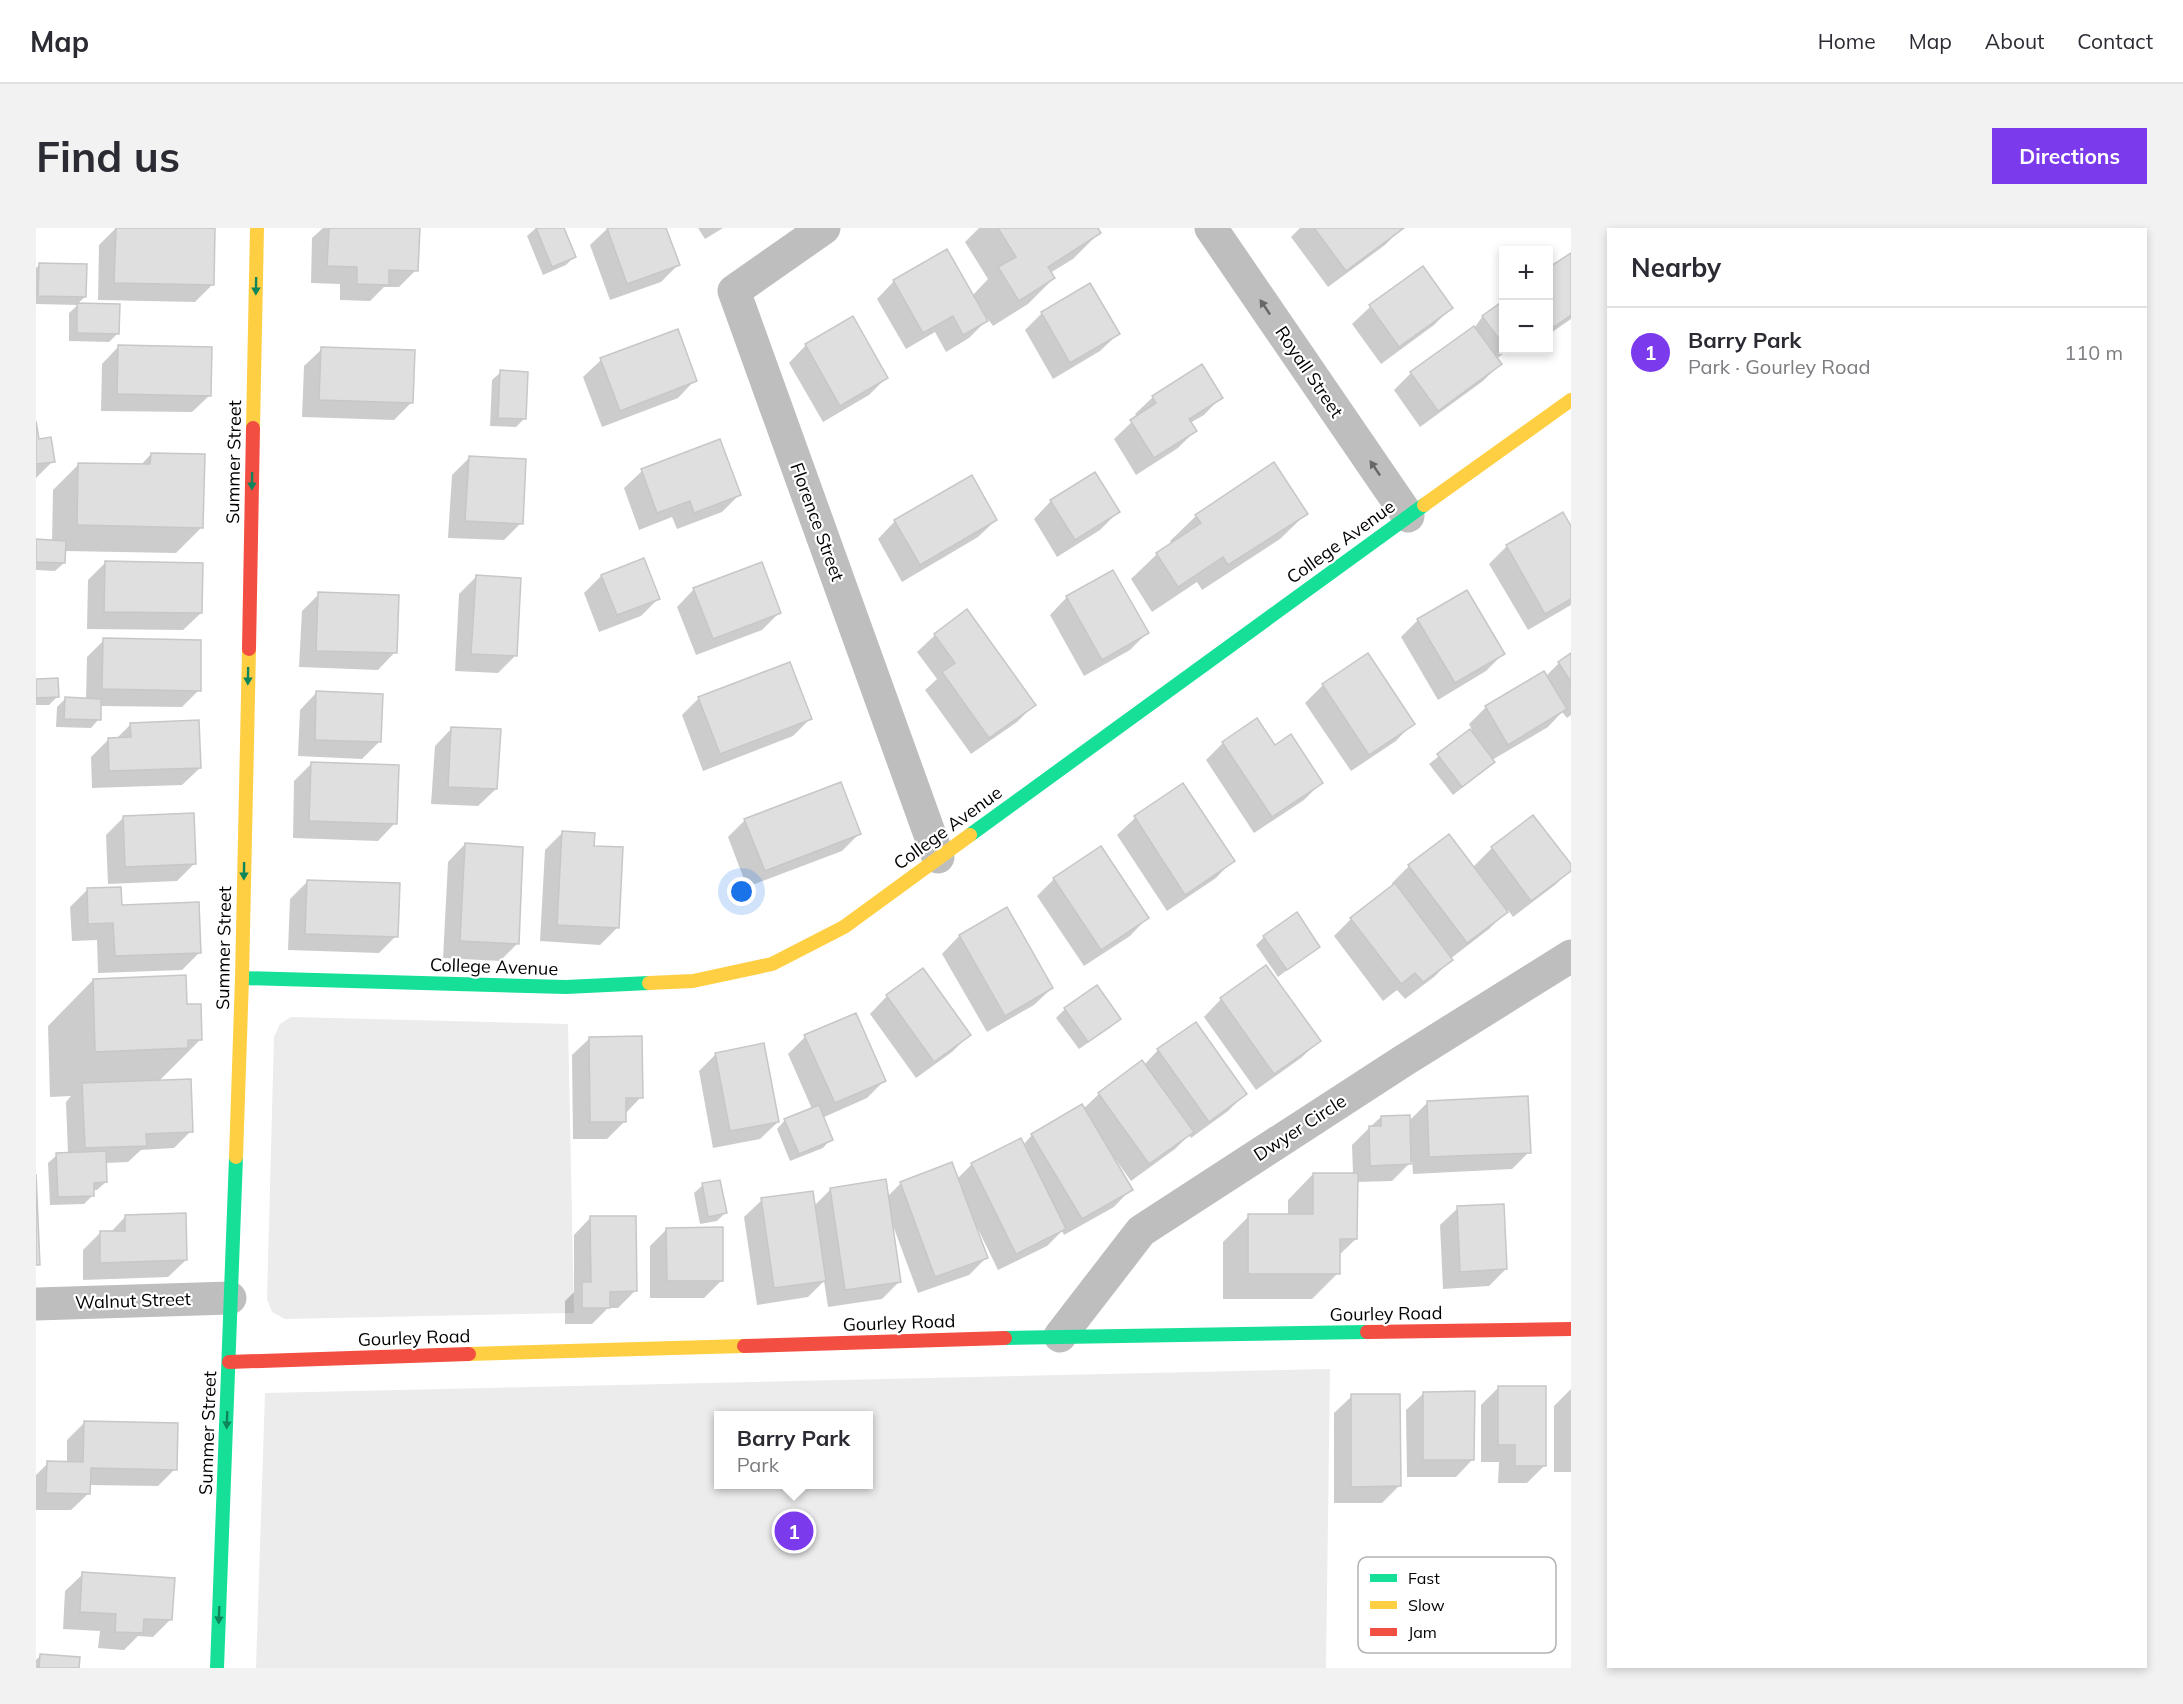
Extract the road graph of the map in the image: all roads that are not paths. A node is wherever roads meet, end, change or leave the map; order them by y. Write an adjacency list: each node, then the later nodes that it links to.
1 (257, 228): 8 (street, Summer Street, one-way to 8)
2 (824, 228): 6 (street, Florence Street)
3 (1210, 228): 5 (street, Royall Street, one-way to 3)
4 (1571, 400): 5 (street, College Avenue)
5 (1408, 516): 6 (street, College Avenue)
6 (939, 857): 8 (street, College Avenue)
7 (1571, 956): 12 (street, Dwyer Circle)
8 (242, 978): 9 (street, Summer Street)
9 (230, 1298): 10 (street, Walnut Street); 13 (street, Summer Street)
10 (36, 1304)
11 (1571, 1329): 12 (street, Gourley Road)
12 (1060, 1336): 13 (street, Gourley Road)
13 (229, 1362): 14 (street, Summer Street, one-way to 14)
14 (217, 1668)

